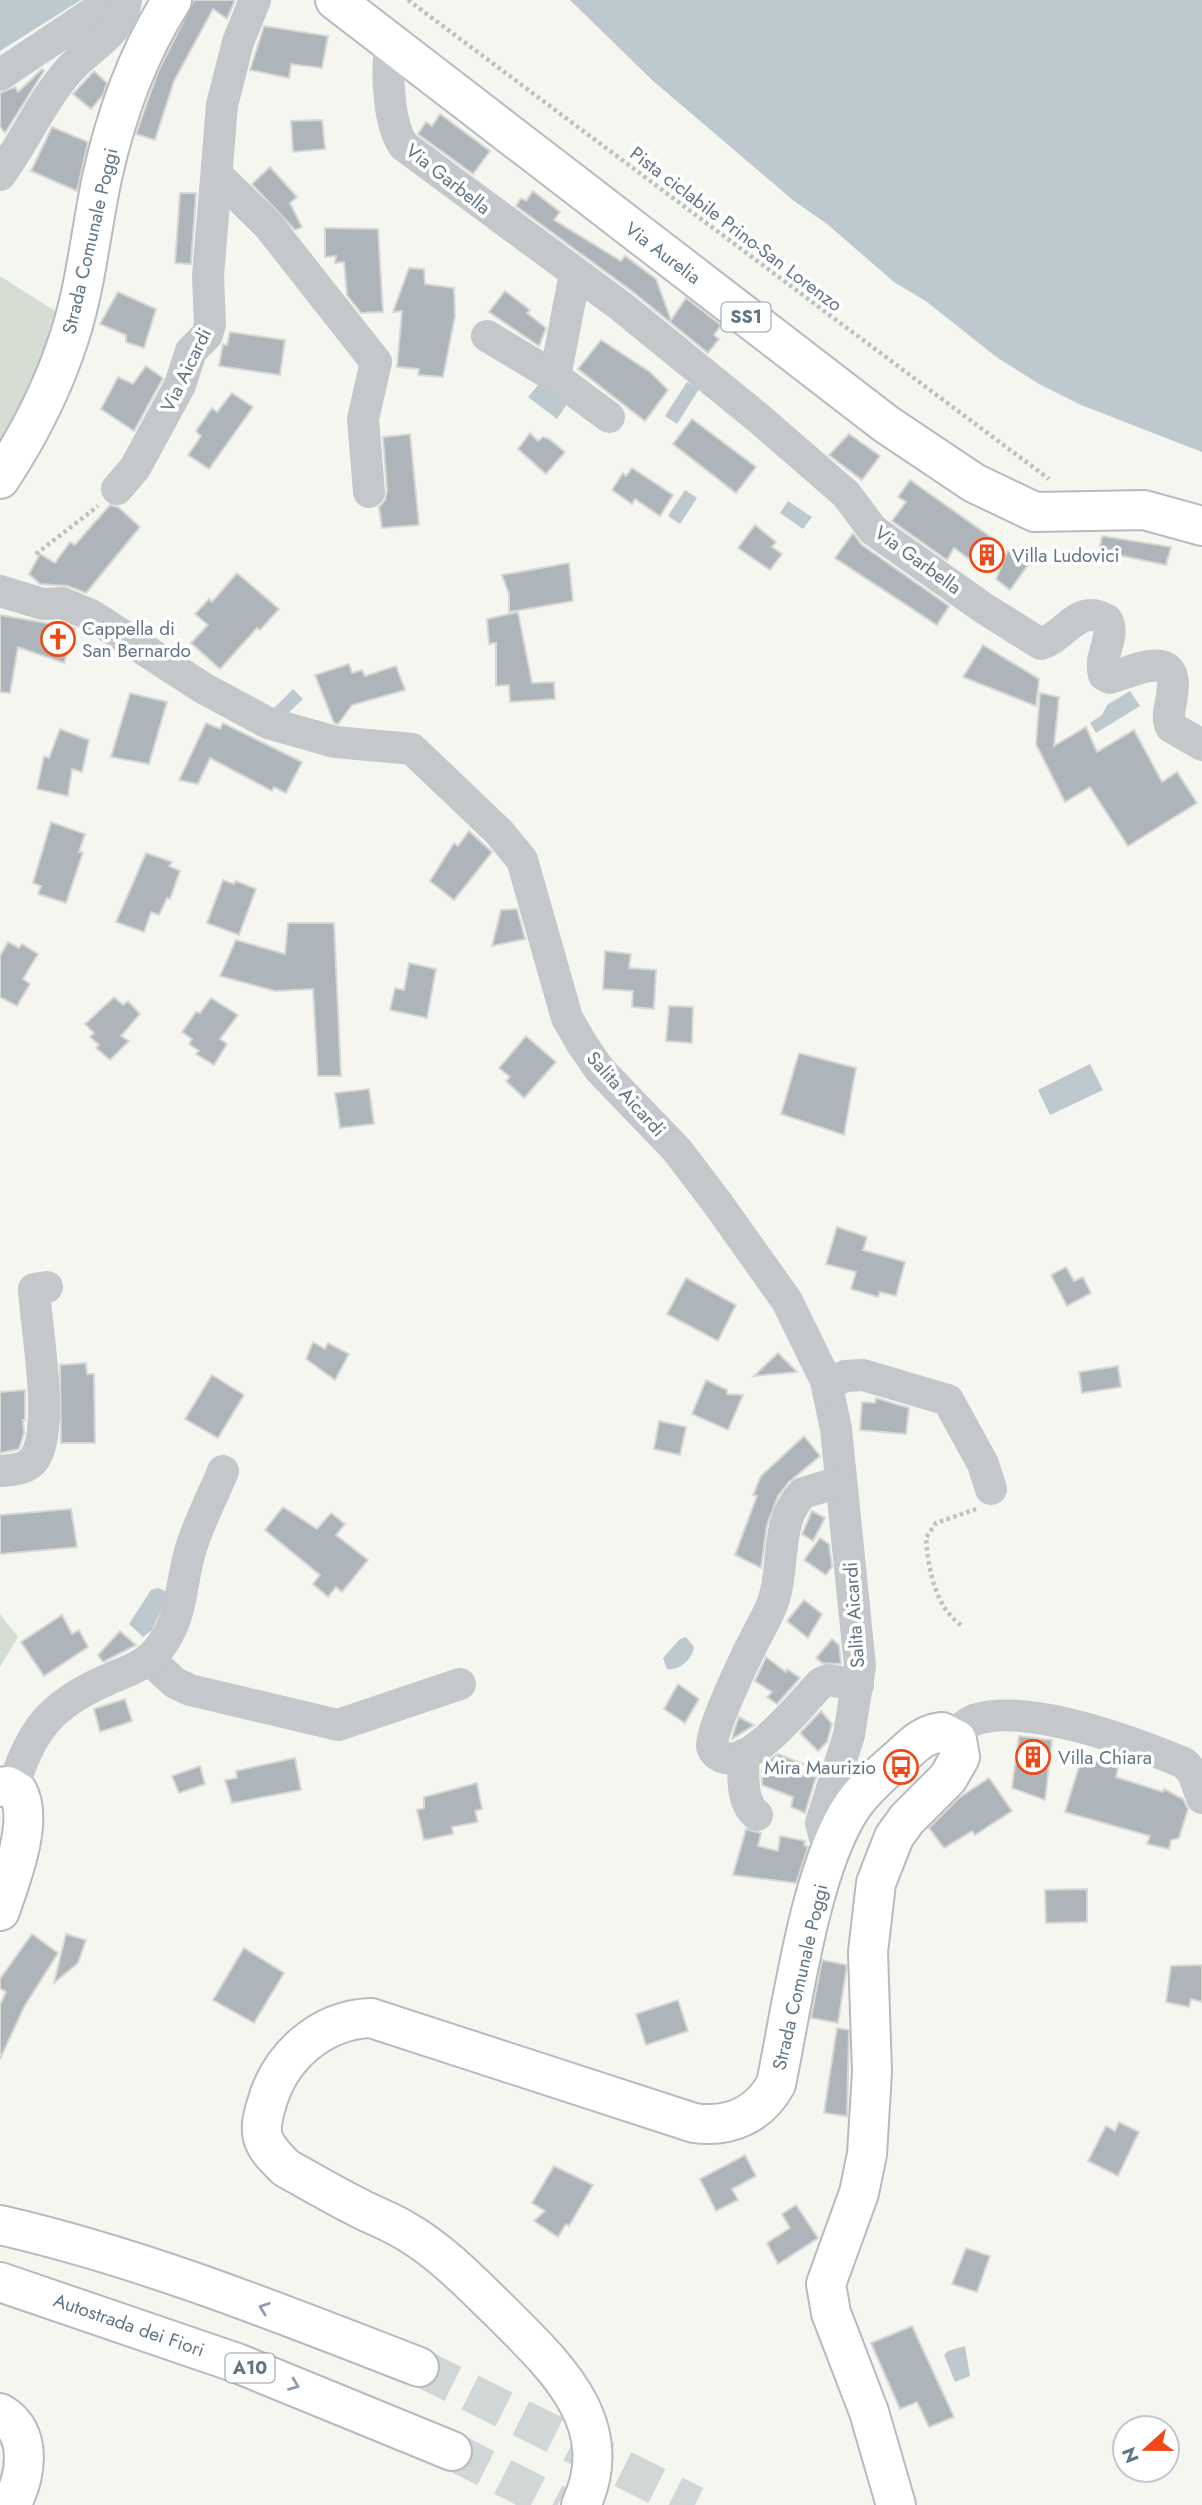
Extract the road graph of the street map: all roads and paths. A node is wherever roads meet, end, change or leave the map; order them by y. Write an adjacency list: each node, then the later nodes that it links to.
1 (112, 0): 8 (street)
2 (126, 0): 9 (street)
3 (172, 0): 15 (main road, Strada Comunale Poggi)
4 (256, 0): 10 (street, Via Aicardi)
5 (335, 0): 7 (main road, Via Aurelia / SS1)
6 (408, 0): 16 (path, Pista ciclabile Prino-San Lorenzo)
7 (391, 44): 11 (street, Via Garbella); 19 (main road, Via Aurelia / SS1)
8 (0, 75)
9 (4, 155)
10 (217, 175): 17 (street, Via Aicardi); 18 (street)
11 (575, 274): 13 (street); 22 (street, Via Garbella)
12 (487, 336): 13 (street)
13 (555, 377): 14 (street)
14 (609, 417)
15 (0, 479)
16 (1049, 479)
17 (117, 489): 20 (path)
18 (369, 492)
19 (1202, 526)
20 (36, 554)
21 (0, 591): 24 (street, Salita Aicardi)
22 (1202, 745)
23 (47, 1287): 25 (street)
24 (827, 1385): 27 (street, Salita Aicardi); 28 (street)
25 (0, 1471)
26 (223, 1471): 30 (street)
27 (841, 1482): 32 (street, Salita Aicardi); 34 (street)
28 (991, 1489): 29 (path)
29 (961, 1625)
30 (149, 1660): 31 (street); 35 (street)
31 (460, 1684)
32 (858, 1685): 34 (street); 38 (street, Salita Aicardi)
33 (952, 1736): 36 (street); 38 (main road, Strada Comunale Poggi); 47 (main road)
34 (743, 1755): 37 (street)
35 (6, 1787): 39 (main road)
36 (1202, 1798)
37 (757, 1815)
38 (833, 1842): 46 (main road, Strada Comunale Poggi)
39 (0, 1911)
40 (0, 2225): 42 (main road, one-way to 40)
41 (0, 2282): 44 (main road, Autostrada dei Fiori / A10, one-way to 44)
42 (419, 2367)
43 (0, 2413): 45 (main road)
44 (452, 2451)
45 (11, 2505)
46 (580, 2505)
47 (895, 2505)

